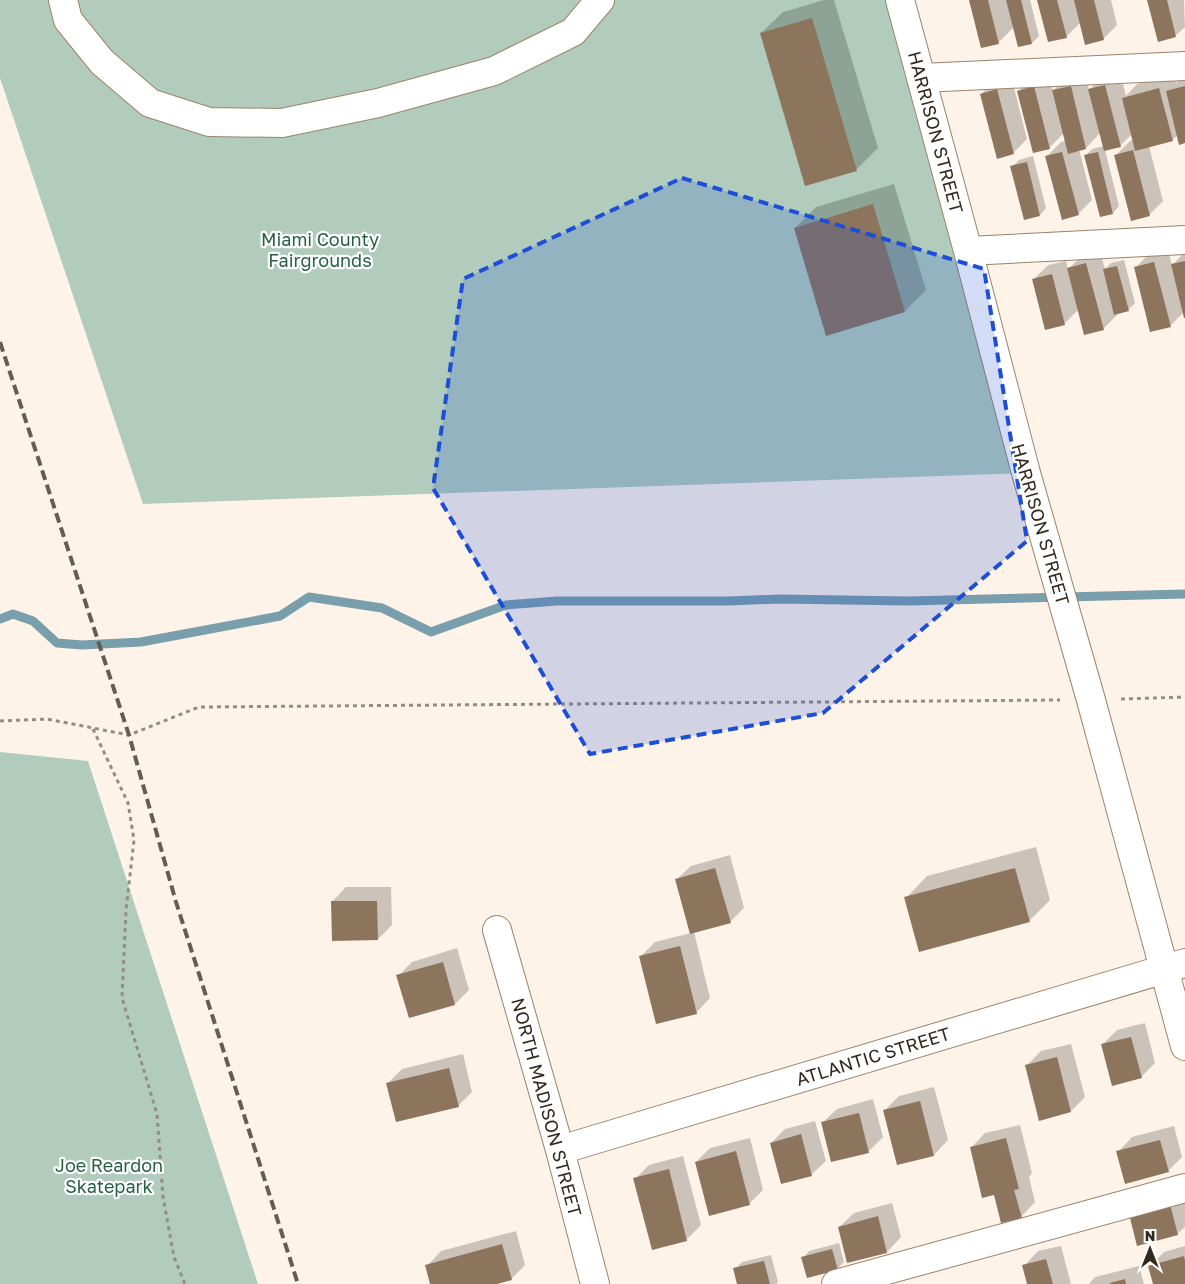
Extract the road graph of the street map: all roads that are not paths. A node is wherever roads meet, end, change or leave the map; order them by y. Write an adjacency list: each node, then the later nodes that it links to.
1 (62, 0): 2 (street)
2 (600, 0)
3 (900, 0): 5 (street, HARRISON STREET)
4 (1185, 66): 5 (street)
5 (921, 78): 7 (street, HARRISON STREET)
6 (1185, 240): 7 (street)
7 (968, 251): 9 (street, HARRISON STREET)
8 (497, 930): 11 (street, NORTH MADISON STREET)
9 (1175, 966): 10 (street, HARRISON STREET); 11 (street, ATLANTIC STREET)
10 (1185, 1046)
11 (560, 1150): 13 (street, NORTH MADISON STREET)
12 (1185, 1188): 14 (street)
13 (595, 1284)
14 (836, 1284)

